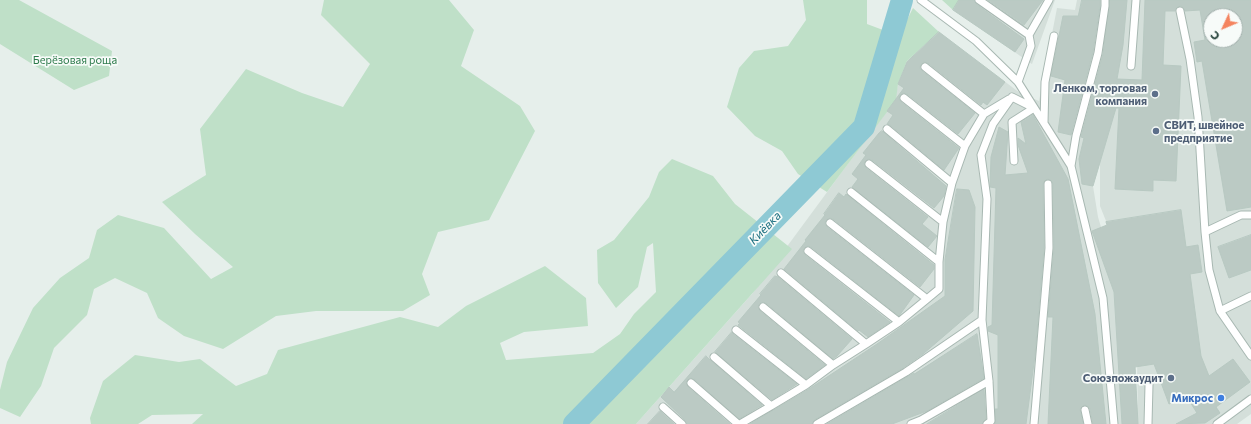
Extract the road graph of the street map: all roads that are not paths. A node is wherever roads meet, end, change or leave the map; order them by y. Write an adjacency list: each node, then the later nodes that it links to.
1 (921, 0): 11 (lane)
2 (979, 0): 7 (lane)
3 (1049, 0): 7 (lane)
4 (1105, 0): 21 (lane)
5 (1136, 0): 9 (lane)
6 (1180, 11): 28 (lane)
7 (1029, 35): 11 (lane)
8 (1054, 36): 16 (lane)
9 (1131, 66)
10 (925, 67): 15 (lane)
11 (1018, 82): 14 (lane)
12 (1012, 97): 14 (lane); 15 (lane); 36 (lane)
13 (904, 98): 18 (lane)
14 (1034, 108): 16 (lane); 19 (lane)
15 (984, 114): 18 (lane)
16 (1044, 124): 21 (lane)
17 (887, 129): 22 (lane)
18 (965, 146): 22 (lane)
19 (1014, 161)
20 (869, 164): 26 (lane)
21 (1070, 166): 58 (lane)
22 (952, 183): 26 (lane)
23 (1048, 184): 56 (lane)
24 (851, 192): 30 (lane)
25 (1251, 215): 28 (lane)
26 (944, 222): 30 (lane)
27 (830, 224): 33 (lane)
28 (1205, 232): 35 (lane)
29 (808, 251): 37 (lane)
30 (939, 262): 33 (lane)
31 (781, 273): 39 (lane)
32 (1251, 296): 35 (lane)
33 (927, 299): 37 (lane)
34 (763, 307): 42 (lane)
35 (1220, 311): 40 (lane)
36 (982, 320): 43 (lane); 53 (lane)
37 (899, 322): 39 (lane)
38 (736, 330): 45 (lane)
39 (866, 344): 42 (lane)
40 (1251, 356)
41 (714, 357): 48 (lane)
42 (833, 365): 45 (lane)
43 (989, 381): 54 (lane); 55 (lane)
44 (691, 382): 52 (lane)
45 (806, 385): 48 (lane)
46 (1148, 385): 59 (lane)
47 (1251, 399): 60 (lane)
48 (771, 406): 52 (lane)
49 (663, 407): 51 (lane)
50 (1085, 410): 57 (lane)
51 (682, 424)
52 (739, 424)
53 (817, 424)
54 (910, 424)
55 (987, 424)
56 (1034, 424)
57 (1088, 424)
58 (1114, 424)
59 (1148, 424)
60 (1217, 424)

